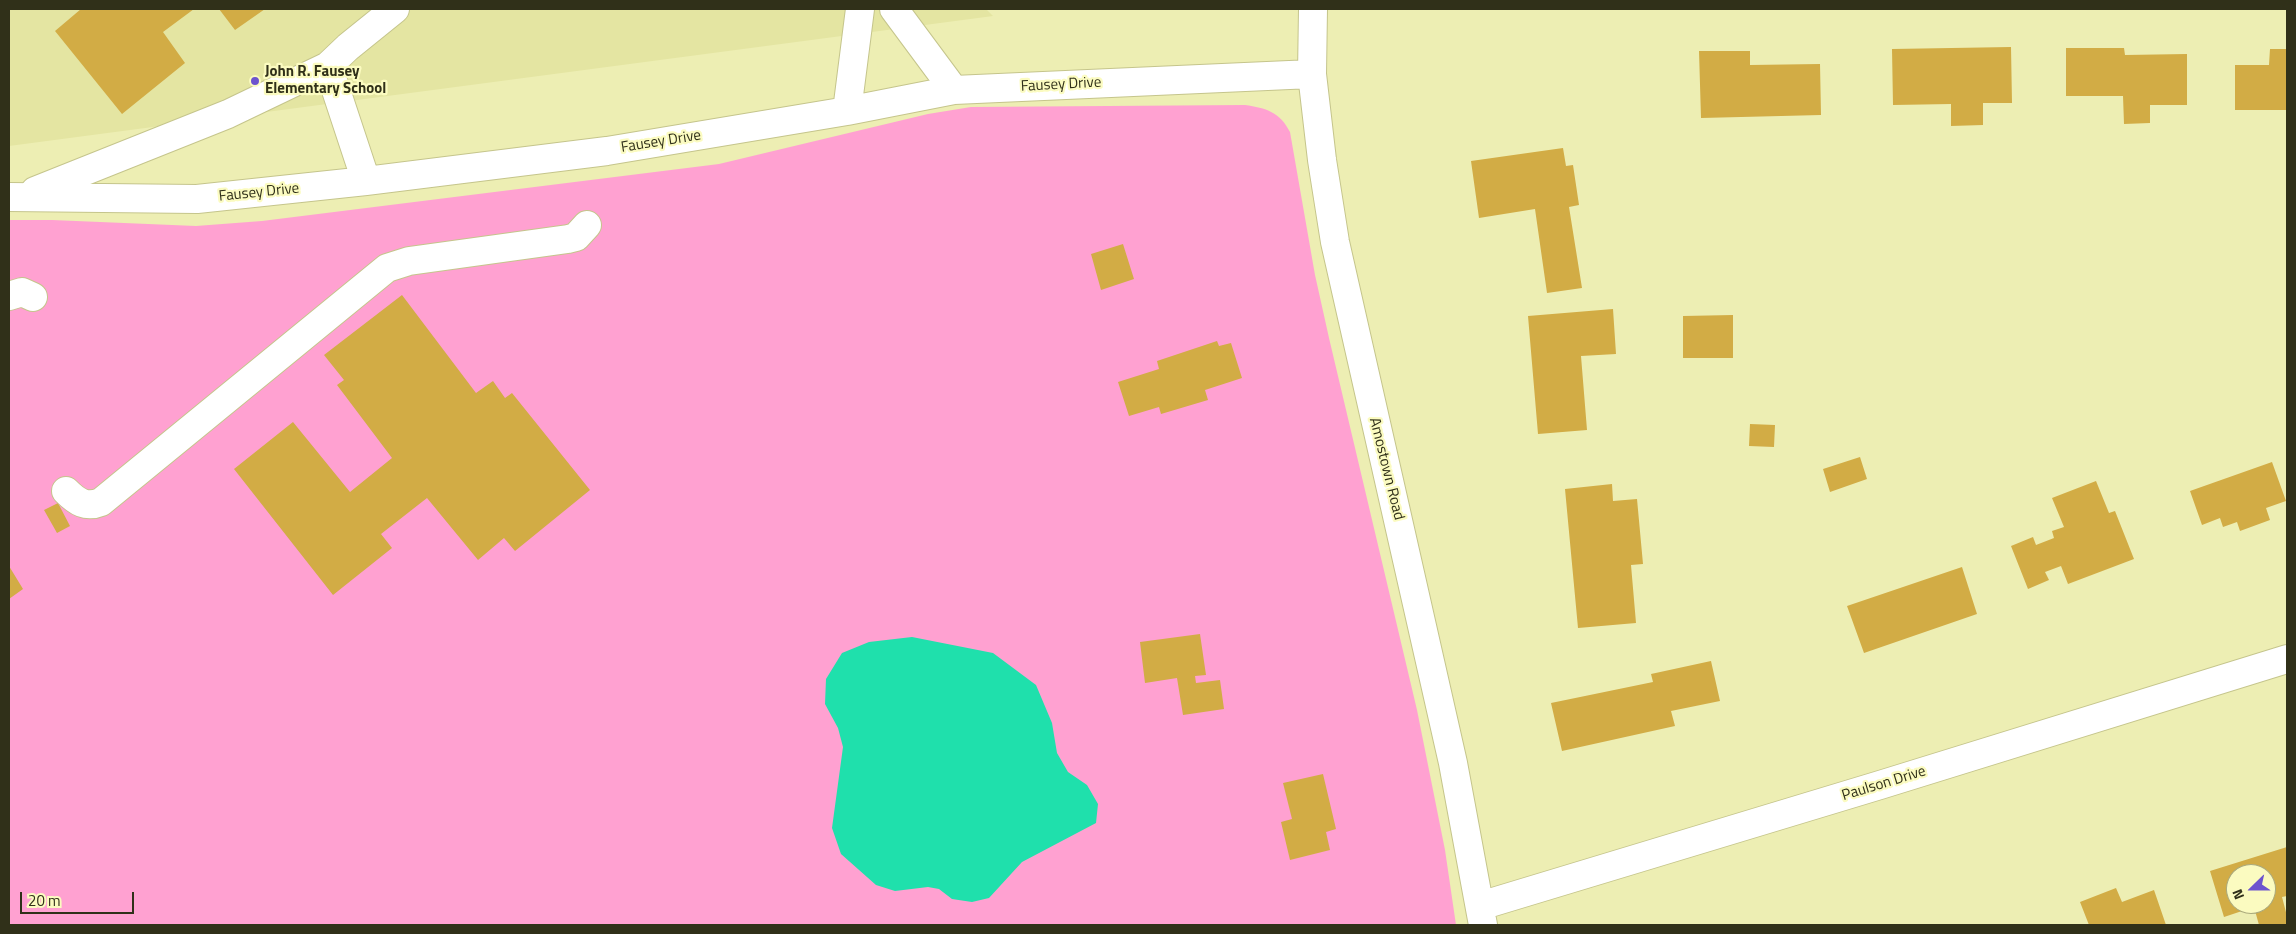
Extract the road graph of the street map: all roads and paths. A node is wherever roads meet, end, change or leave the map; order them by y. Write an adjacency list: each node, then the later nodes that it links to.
1 (395, 9): 5 (street)
2 (860, 9): 8 (street)
3 (894, 9): 7 (street)
4 (1313, 9): 6 (street, Amostown Road)
5 (328, 66): 9 (street); 10 (street)
6 (1312, 74): 7 (street, Fausey Drive); 14 (street, Amostown Road)
7 (954, 90): 8 (street, Fausey Drive)
8 (846, 111): 9 (street, Fausey Drive)
9 (366, 181): 10 (street, Fausey Drive)
10 (16, 196)
11 (586, 225): 12 (street)
12 (66, 491)
13 (2287, 659): 14 (street, Paulson Drive)
14 (1481, 916)

